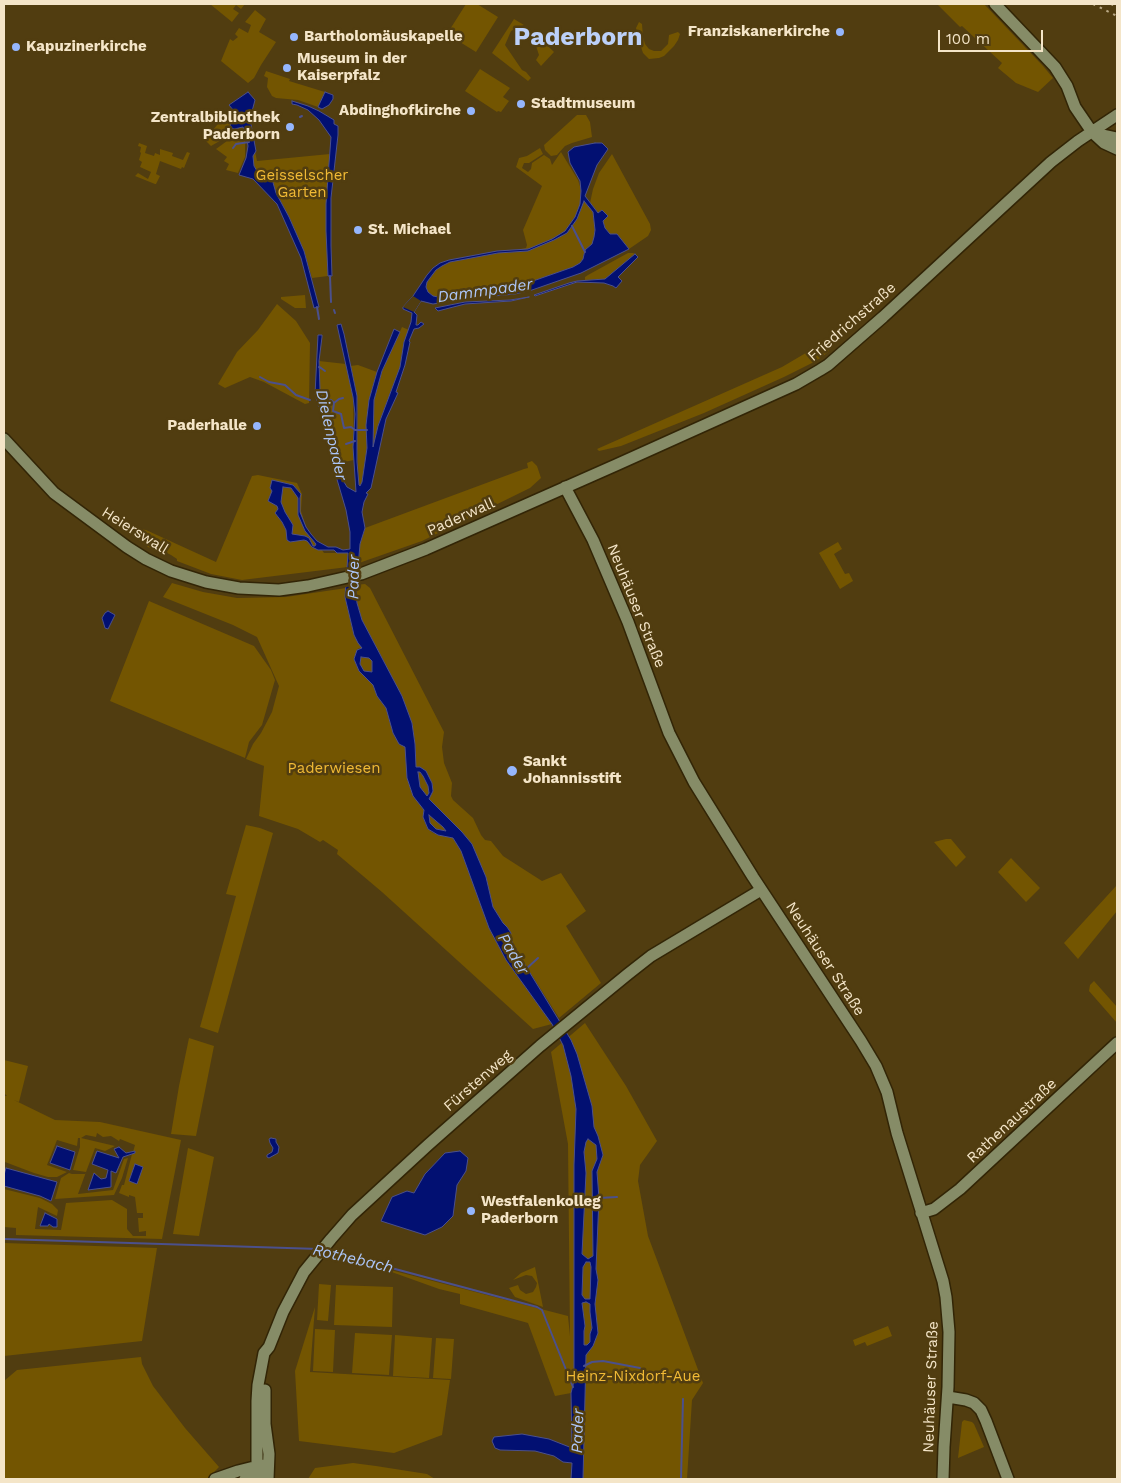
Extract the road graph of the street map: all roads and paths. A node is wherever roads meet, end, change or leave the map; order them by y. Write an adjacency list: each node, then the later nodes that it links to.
1 (994, 4): 3 (main road)
2 (1117, 115): 3 (main road, Friedrichstraße)
3 (1092, 132): 4 (main road); 5 (main road); 7 (main road, Friedrichstraße)
4 (1117, 138)
5 (1117, 149)
6 (4, 439): 8 (main road, Heierswall)
7 (565, 487): 8 (main road, Paderwall); 9 (main road, Neuhäuser Straße)
8 (365, 572)
9 (761, 890): 11 (main road, Neuhäuser Straße); 13 (main road, Fürstenweg)
10 (1117, 1043): 11 (main road, Rathenaustraße)
11 (922, 1213): 12 (main road, Neuhäuser Straße)
12 (948, 1397): 16 (main road, Neuhäuser Straße); 17 (main road)
13 (263, 1473): 14 (main road); 15 (main road)
14 (215, 1479)
15 (245, 1479)
16 (943, 1479)
17 (1008, 1479)

